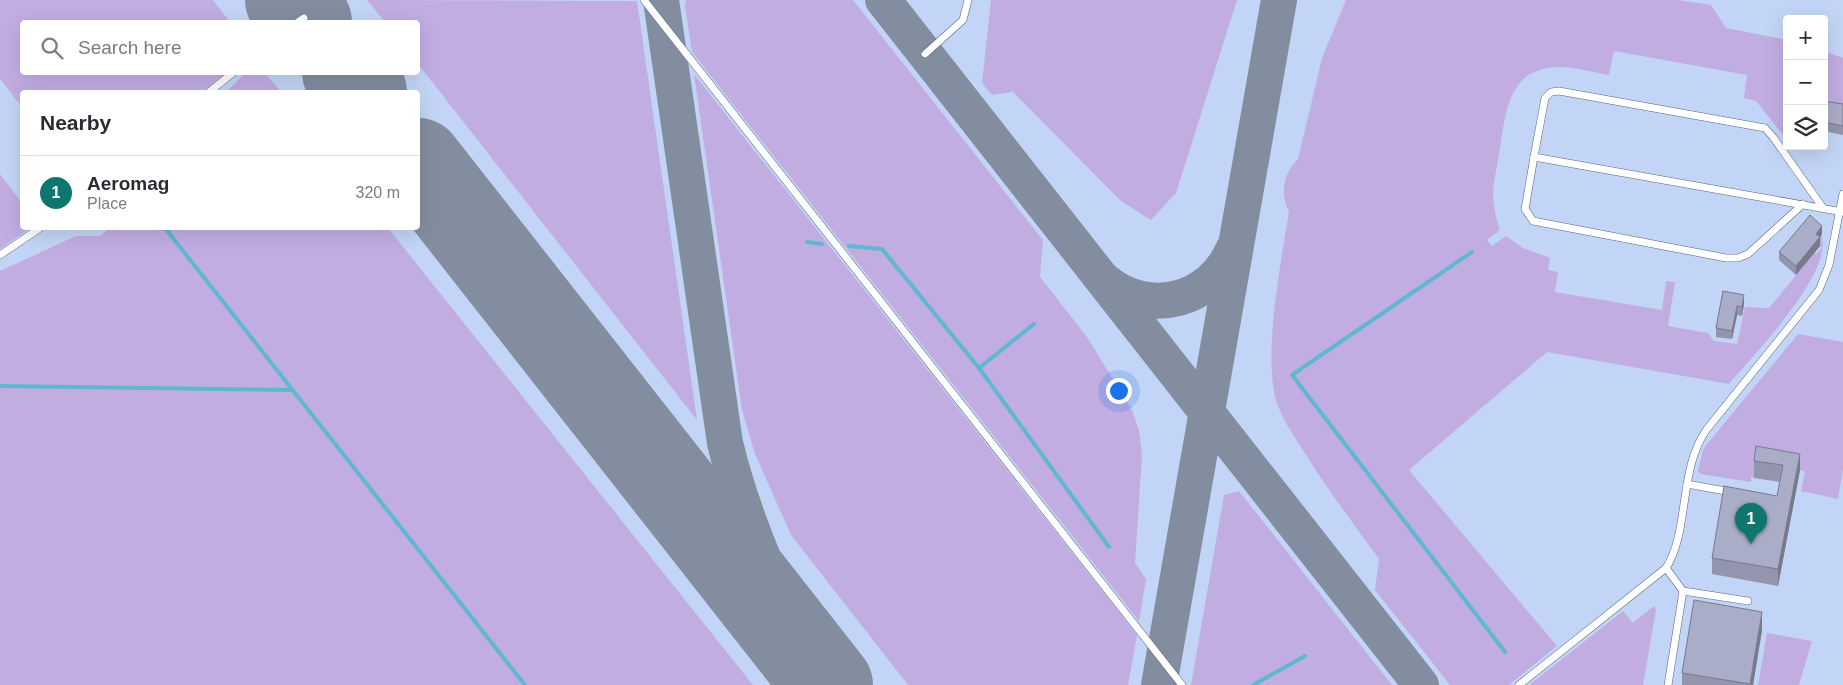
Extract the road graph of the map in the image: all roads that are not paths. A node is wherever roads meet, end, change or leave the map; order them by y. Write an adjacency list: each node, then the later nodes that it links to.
1 (644, 0): 18 (lane)
2 (968, 0): 3 (lane)
3 (925, 54)
4 (230, 75): 5 (lane)
5 (212, 90)
6 (1534, 156): 8 (lane); 8 (lane); 9 (lane)
7 (1843, 194): 10 (lane)
8 (1803, 204): 9 (lane)
9 (1823, 208): 10 (lane)
10 (1842, 211): 13 (lane)
11 (37, 230): 12 (lane)
12 (0, 255)
13 (1687, 484): 14 (lane); 15 (lane)
14 (1744, 494)
15 (1666, 568): 16 (lane); 19 (lane)
16 (1683, 590): 17 (lane); 20 (lane)
17 (1748, 602)
18 (1182, 685)
19 (1519, 685)
20 (1668, 685)

